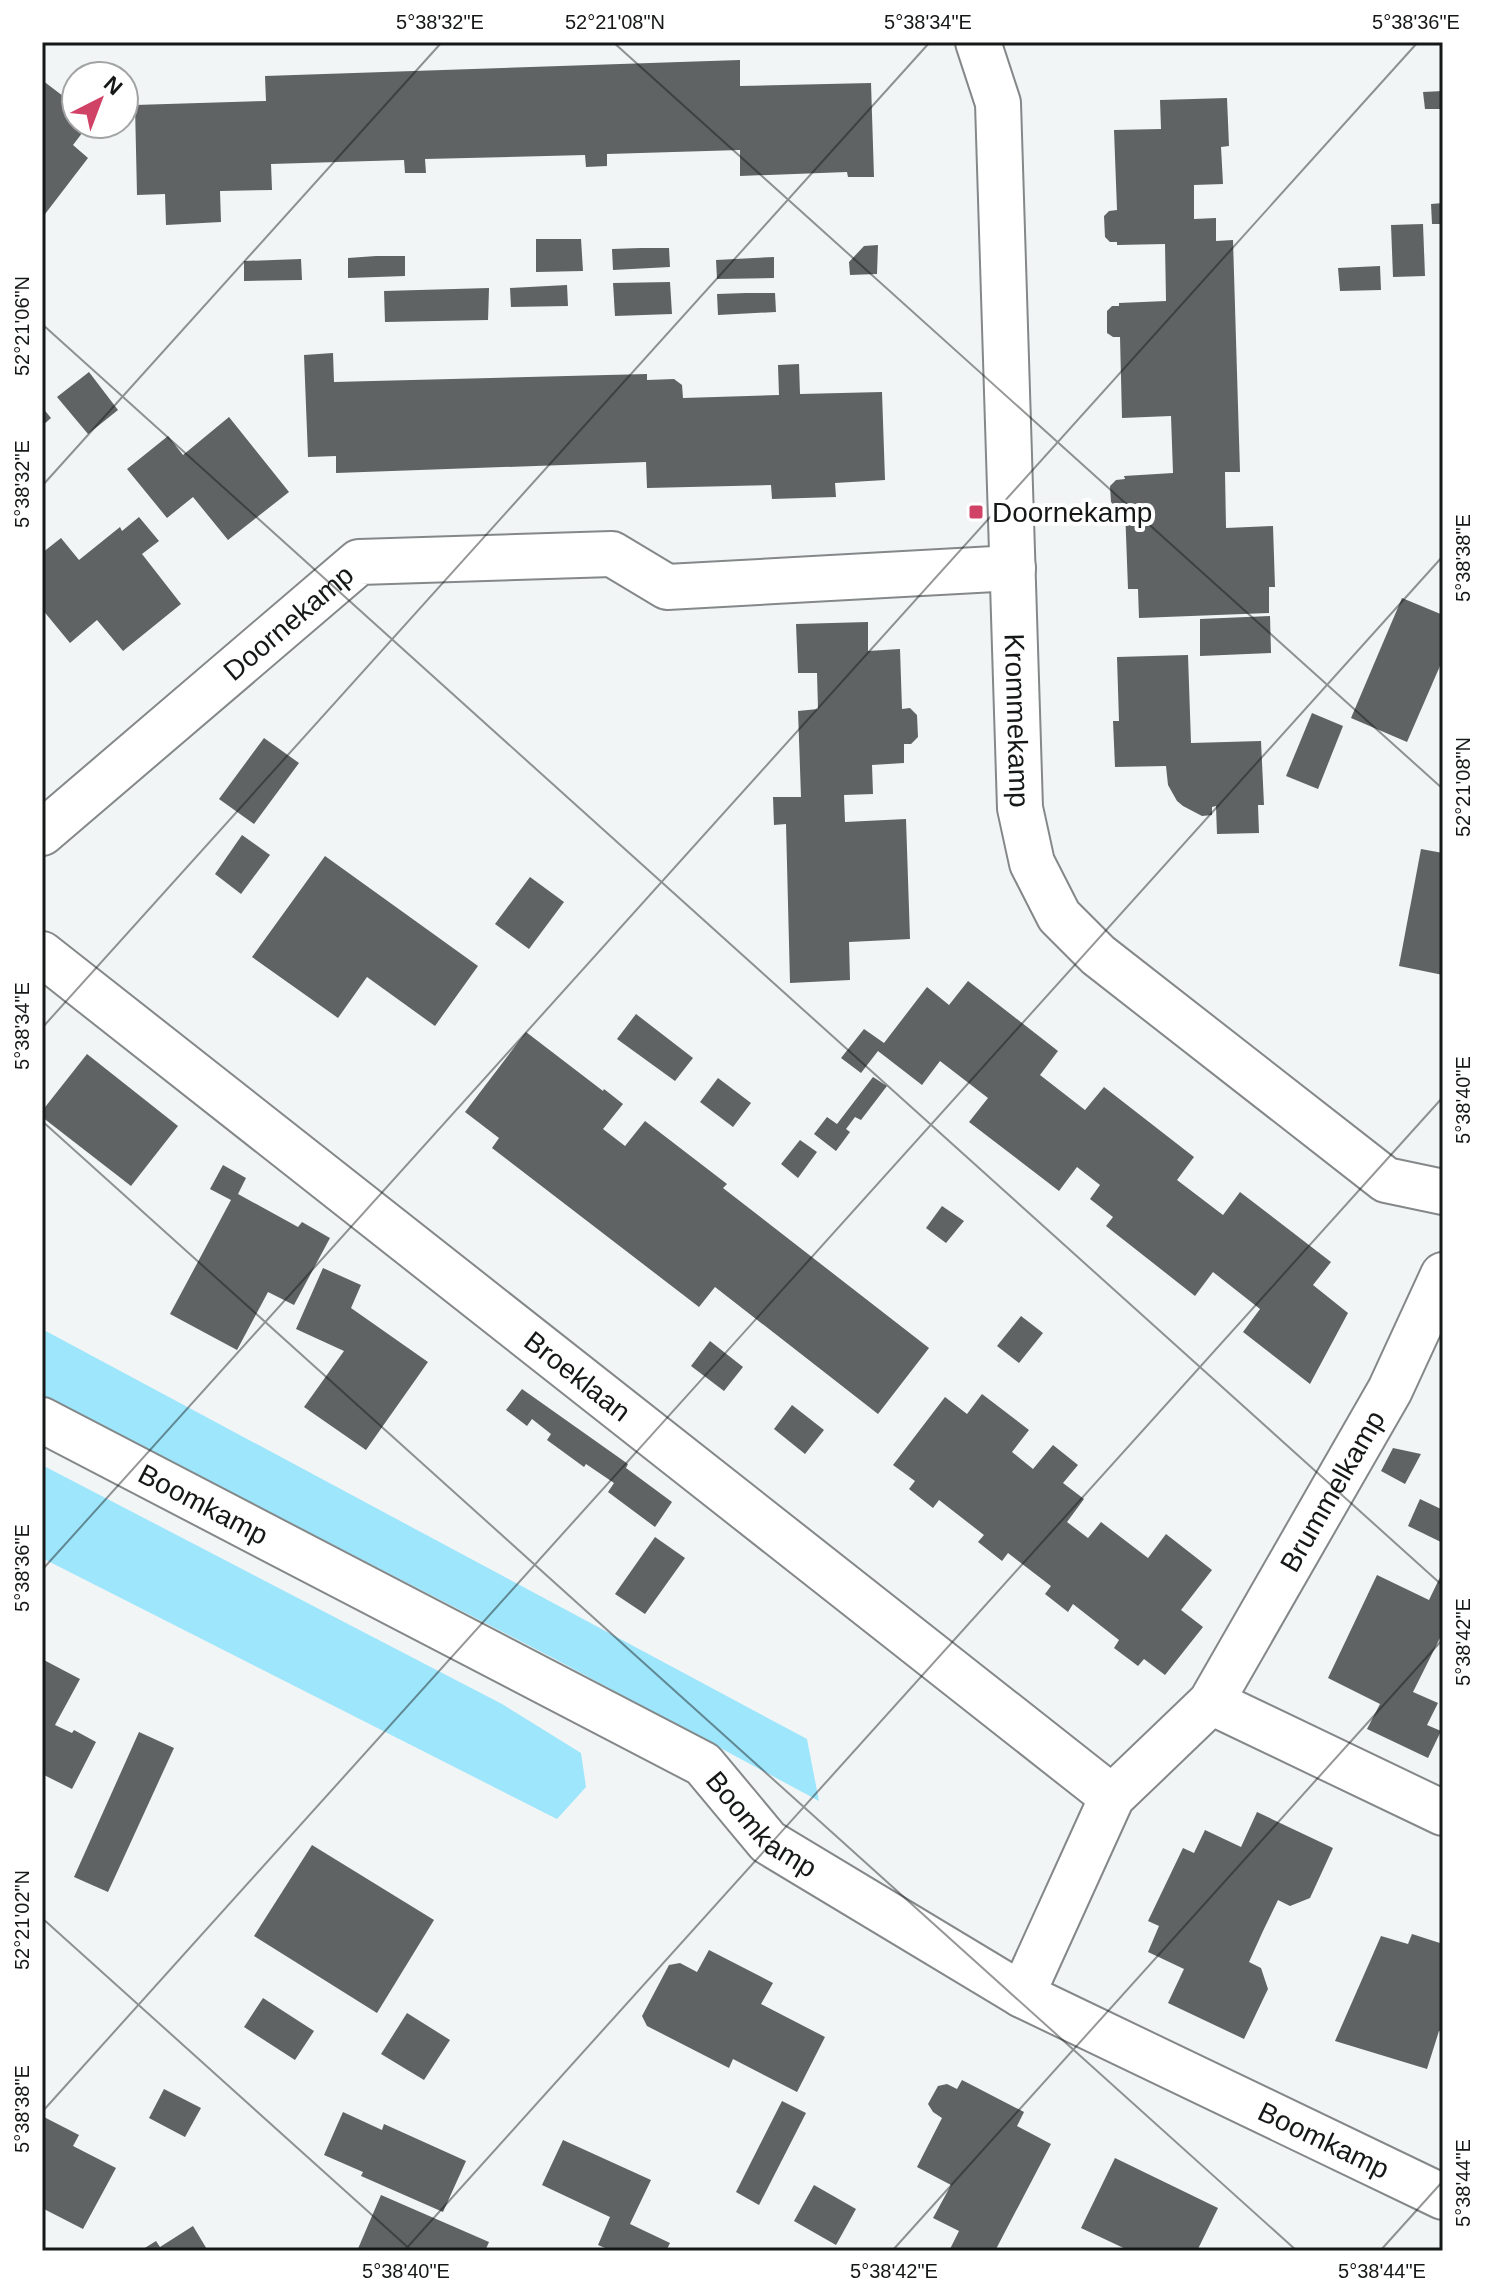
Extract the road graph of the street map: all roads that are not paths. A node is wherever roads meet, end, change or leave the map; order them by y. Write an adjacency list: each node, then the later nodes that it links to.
1 (978, 42): 2 (street, Krommekamp)
2 (1013, 568): 3 (street, Doornekamp); 5 (street, Krommekamp)
3 (42, 833)
4 (42, 954): 9 (street, Broeklaan)
5 (1443, 1192)
6 (1443, 1275): 8 (street, Brummelkamp)
7 (42, 1420): 11 (street, Boomkamp)
8 (1211, 1702): 9 (street, Brummelkamp); 10 (street)
9 (1112, 1797): 11 (street, Brummelkamp)
10 (1443, 1813)
11 (1022, 1995): 12 (street, Boomkamp)
12 (1443, 2197)

